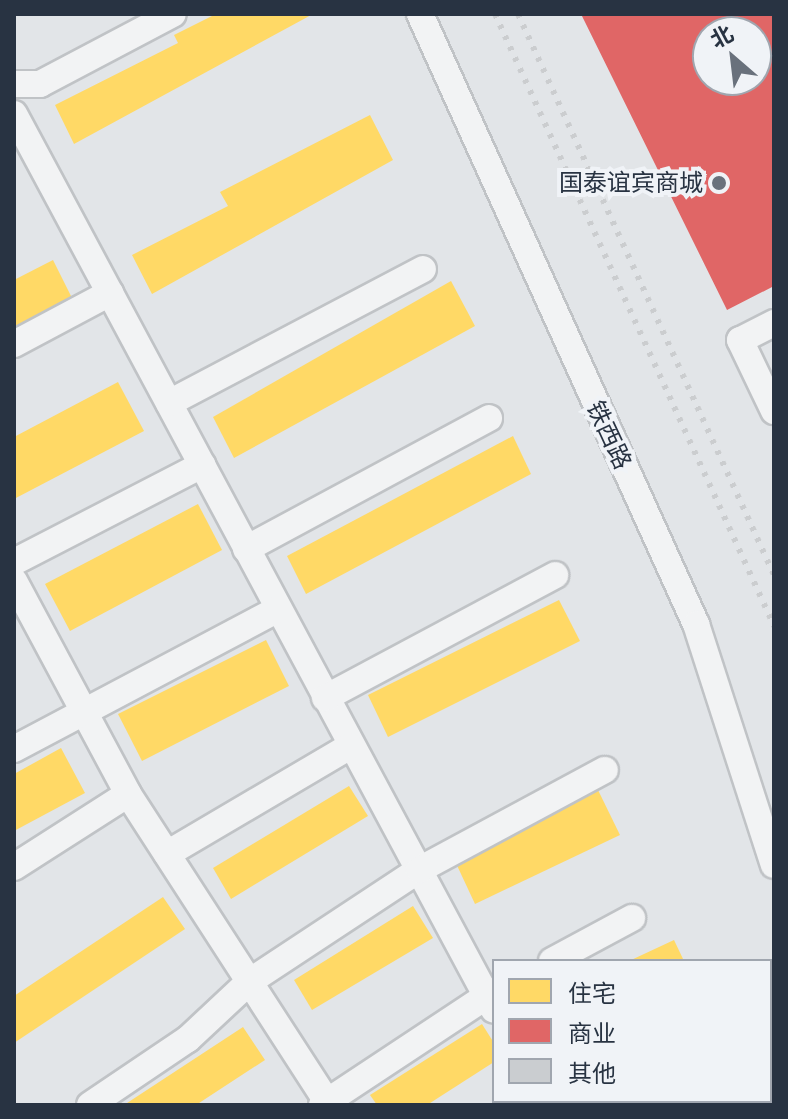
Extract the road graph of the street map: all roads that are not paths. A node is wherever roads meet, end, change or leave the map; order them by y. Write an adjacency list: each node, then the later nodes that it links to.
1 (173, 14): 3 (street)
2 (420, 14): 25 (street, 铁西路)
3 (14, 84)
4 (14, 114): 6 (street)
5 (423, 269): 9 (street)
6 (110, 293): 8 (street); 9 (street)
7 (774, 323): 10 (street)
8 (14, 344)
9 (169, 403): 12 (street)
10 (774, 411)
11 (489, 418): 13 (street)
12 (202, 465): 13 (street); 14 (street)
13 (246, 549): 17 (street)
14 (14, 562)
15 (555, 575): 18 (street)
16 (14, 581): 19 (street)
17 (278, 609): 18 (street); 19 (street)
18 (325, 698): 20 (street)
19 (84, 712): 21 (street); 23 (street)
20 (350, 746): 24 (street); 27 (street)
21 (14, 749)
22 (605, 770): 27 (street)
23 (128, 794): 24 (street); 26 (street)
24 (167, 854): 30 (street)
25 (774, 865)
26 (14, 867)
27 (419, 870): 30 (street); 31 (street)
28 (632, 918): 29 (street)
29 (556, 959)
30 (249, 982): 32 (street); 33 (street)
31 (491, 999): 32 (street)
32 (326, 1104)
33 (90, 1105)

